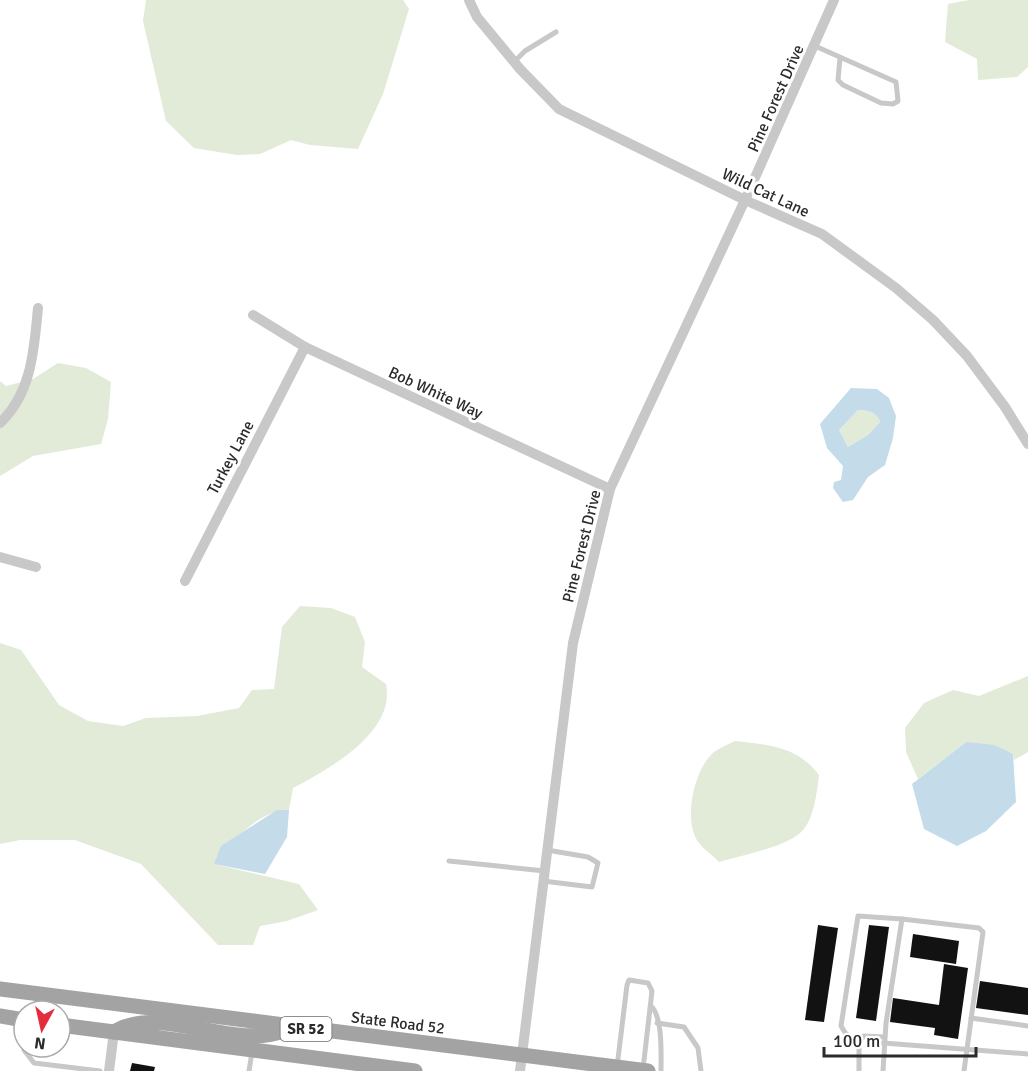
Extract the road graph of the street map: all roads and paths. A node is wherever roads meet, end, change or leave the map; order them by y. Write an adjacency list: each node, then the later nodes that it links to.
1 (469, 0): 6 (street, Wild Cat Lane)
2 (834, 0): 4 (street, Pine Forest Drive)
3 (556, 32): 6 (lane)
4 (815, 46): 5 (lane); 7 (street, Pine Forest Drive)
5 (840, 58): 5 (lane)
6 (514, 62): 7 (street, Wild Cat Lane)
7 (746, 200): 12 (street, Wild Cat Lane); 13 (street, Pine Forest Drive)
8 (38, 308): 11 (street)
9 (253, 315): 10 (street, Bob White Way)
10 (305, 347): 13 (street, Bob White Way); 16 (street, Turkey Lane)
11 (0, 423)
12 (1028, 444)
13 (610, 489): 17 (street, Pine Forest Drive)
14 (0, 557): 15 (street)
15 (36, 567)
16 (184, 581)
17 (547, 850): 19 (street, Pine Forest Drive); 19 (lane)
18 (449, 861): 19 (lane)
19 (544, 876): 37 (street, Pine Forest Drive)
20 (902, 919): 24 (lane); 30 (lane); 31 (lane)
21 (0, 989): 22 (main road, State Road 52 / SR 52)
22 (91, 1002): 28 (main road, State Road 52 / SR 52); 29 (main road)
23 (651, 1006): 25 (lane); 38 (lane); 45 (lane)
24 (970, 1018): 26 (lane); 33 (lane)
25 (657, 1023): 47 (lane); 48 (lane)
26 (1028, 1026)
27 (72, 1027): 29 (main road, SR 52)
28 (292, 1027): 29 (main road); 37 (main road, State Road 52 / SR 52)
29 (114, 1032): 32 (main road, SR 52); 42 (street)
30 (884, 1040): 31 (lane); 33 (lane); 50 (lane)
31 (859, 1042): 49 (lane)
32 (252, 1050): 43 (lane); 44 (main road, SR 52)
33 (966, 1051): 34 (lane); 51 (lane)
34 (1028, 1054)
35 (31, 1059): 36 (lane)
36 (34, 1063): 39 (lane); 40 (lane)
37 (521, 1063): 38 (main road, State Road 52 / SR 52)
38 (616, 1068): 45 (main road, State Road 52 / SR 52)
39 (33, 1071)
40 (81, 1071): 41 (lane)
41 (100, 1071)
42 (109, 1071)
43 (249, 1071)
44 (415, 1071)
45 (643, 1071): 46 (main road, State Road 52 / SR 52)
46 (648, 1071)
47 (661, 1071)
48 (701, 1071)
49 (859, 1071)
50 (883, 1071)
51 (964, 1071)

